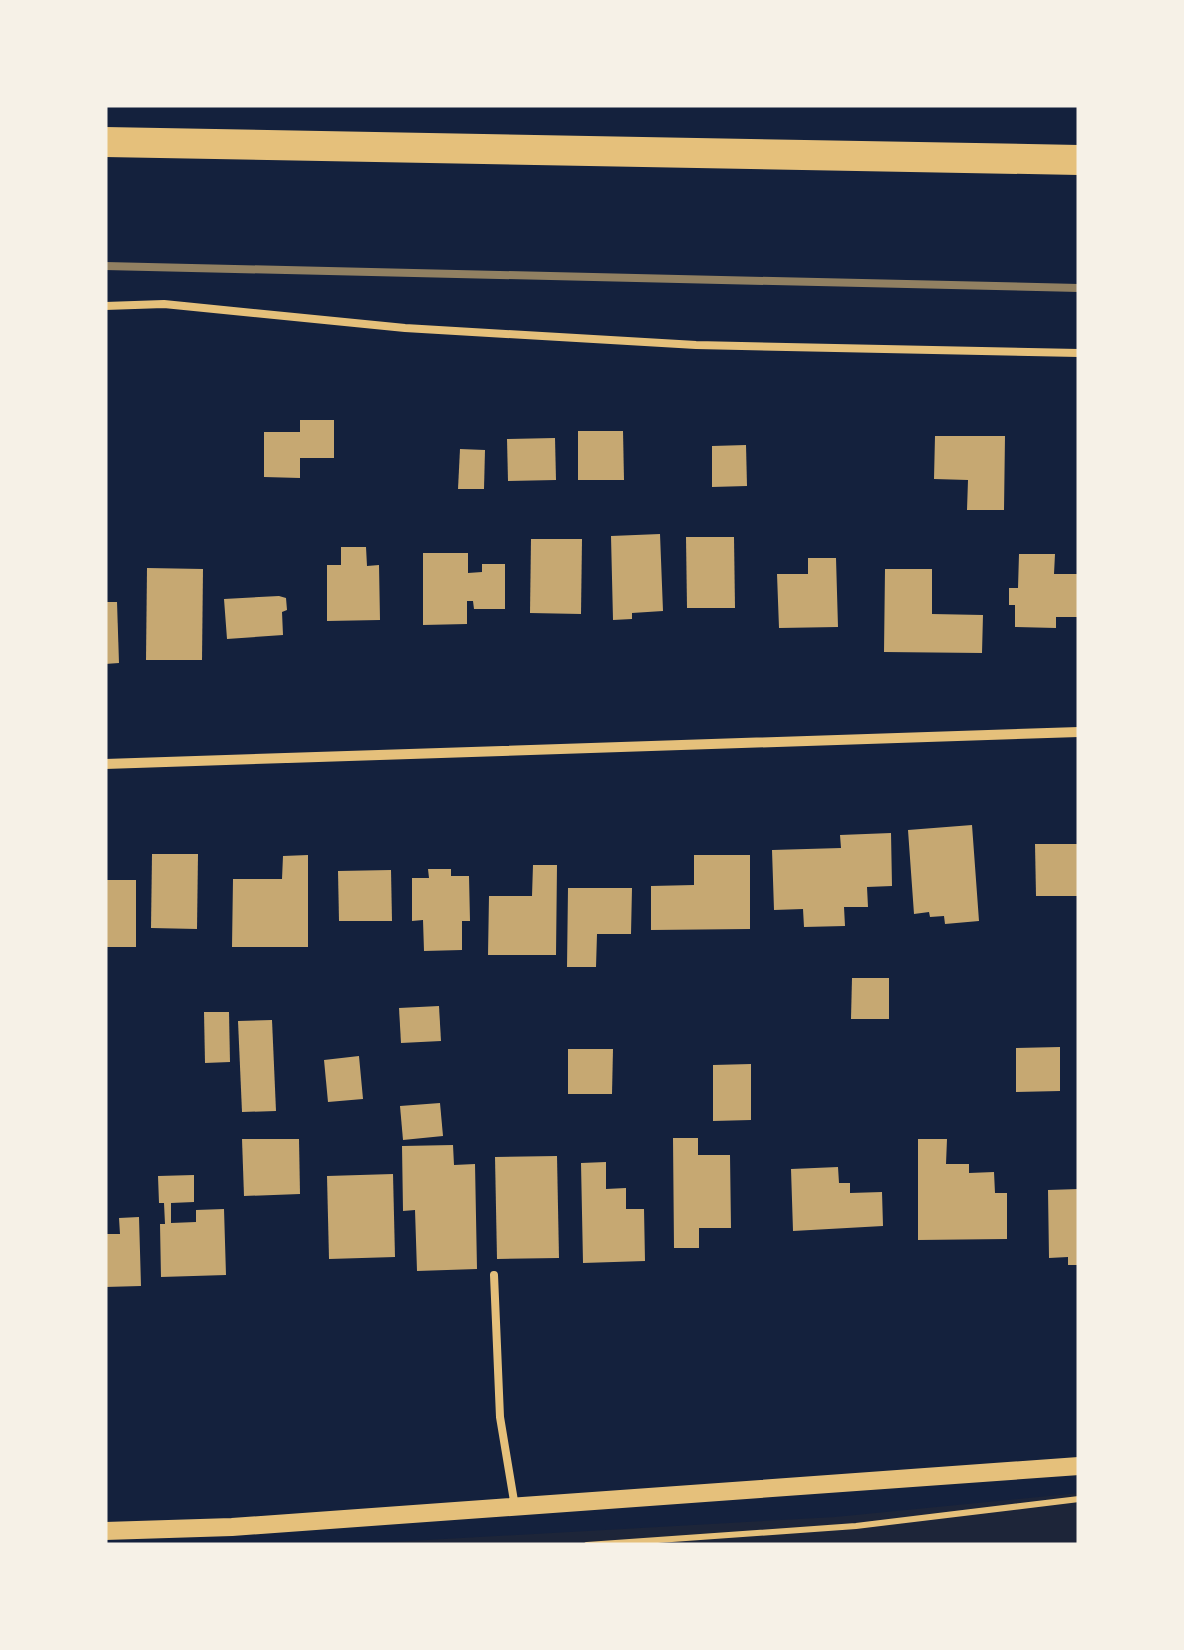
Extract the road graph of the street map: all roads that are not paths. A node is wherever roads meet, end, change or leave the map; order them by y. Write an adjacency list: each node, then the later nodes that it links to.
1 (105, 142): 2 (highway)
2 (1079, 160)
3 (105, 306): 4 (lane)
4 (1079, 353)
5 (1079, 732): 6 (street)
6 (105, 764)
7 (494, 1276): 9 (lane)
8 (1079, 1466): 9 (street)
9 (515, 1507): 10 (street)
10 (105, 1531)

